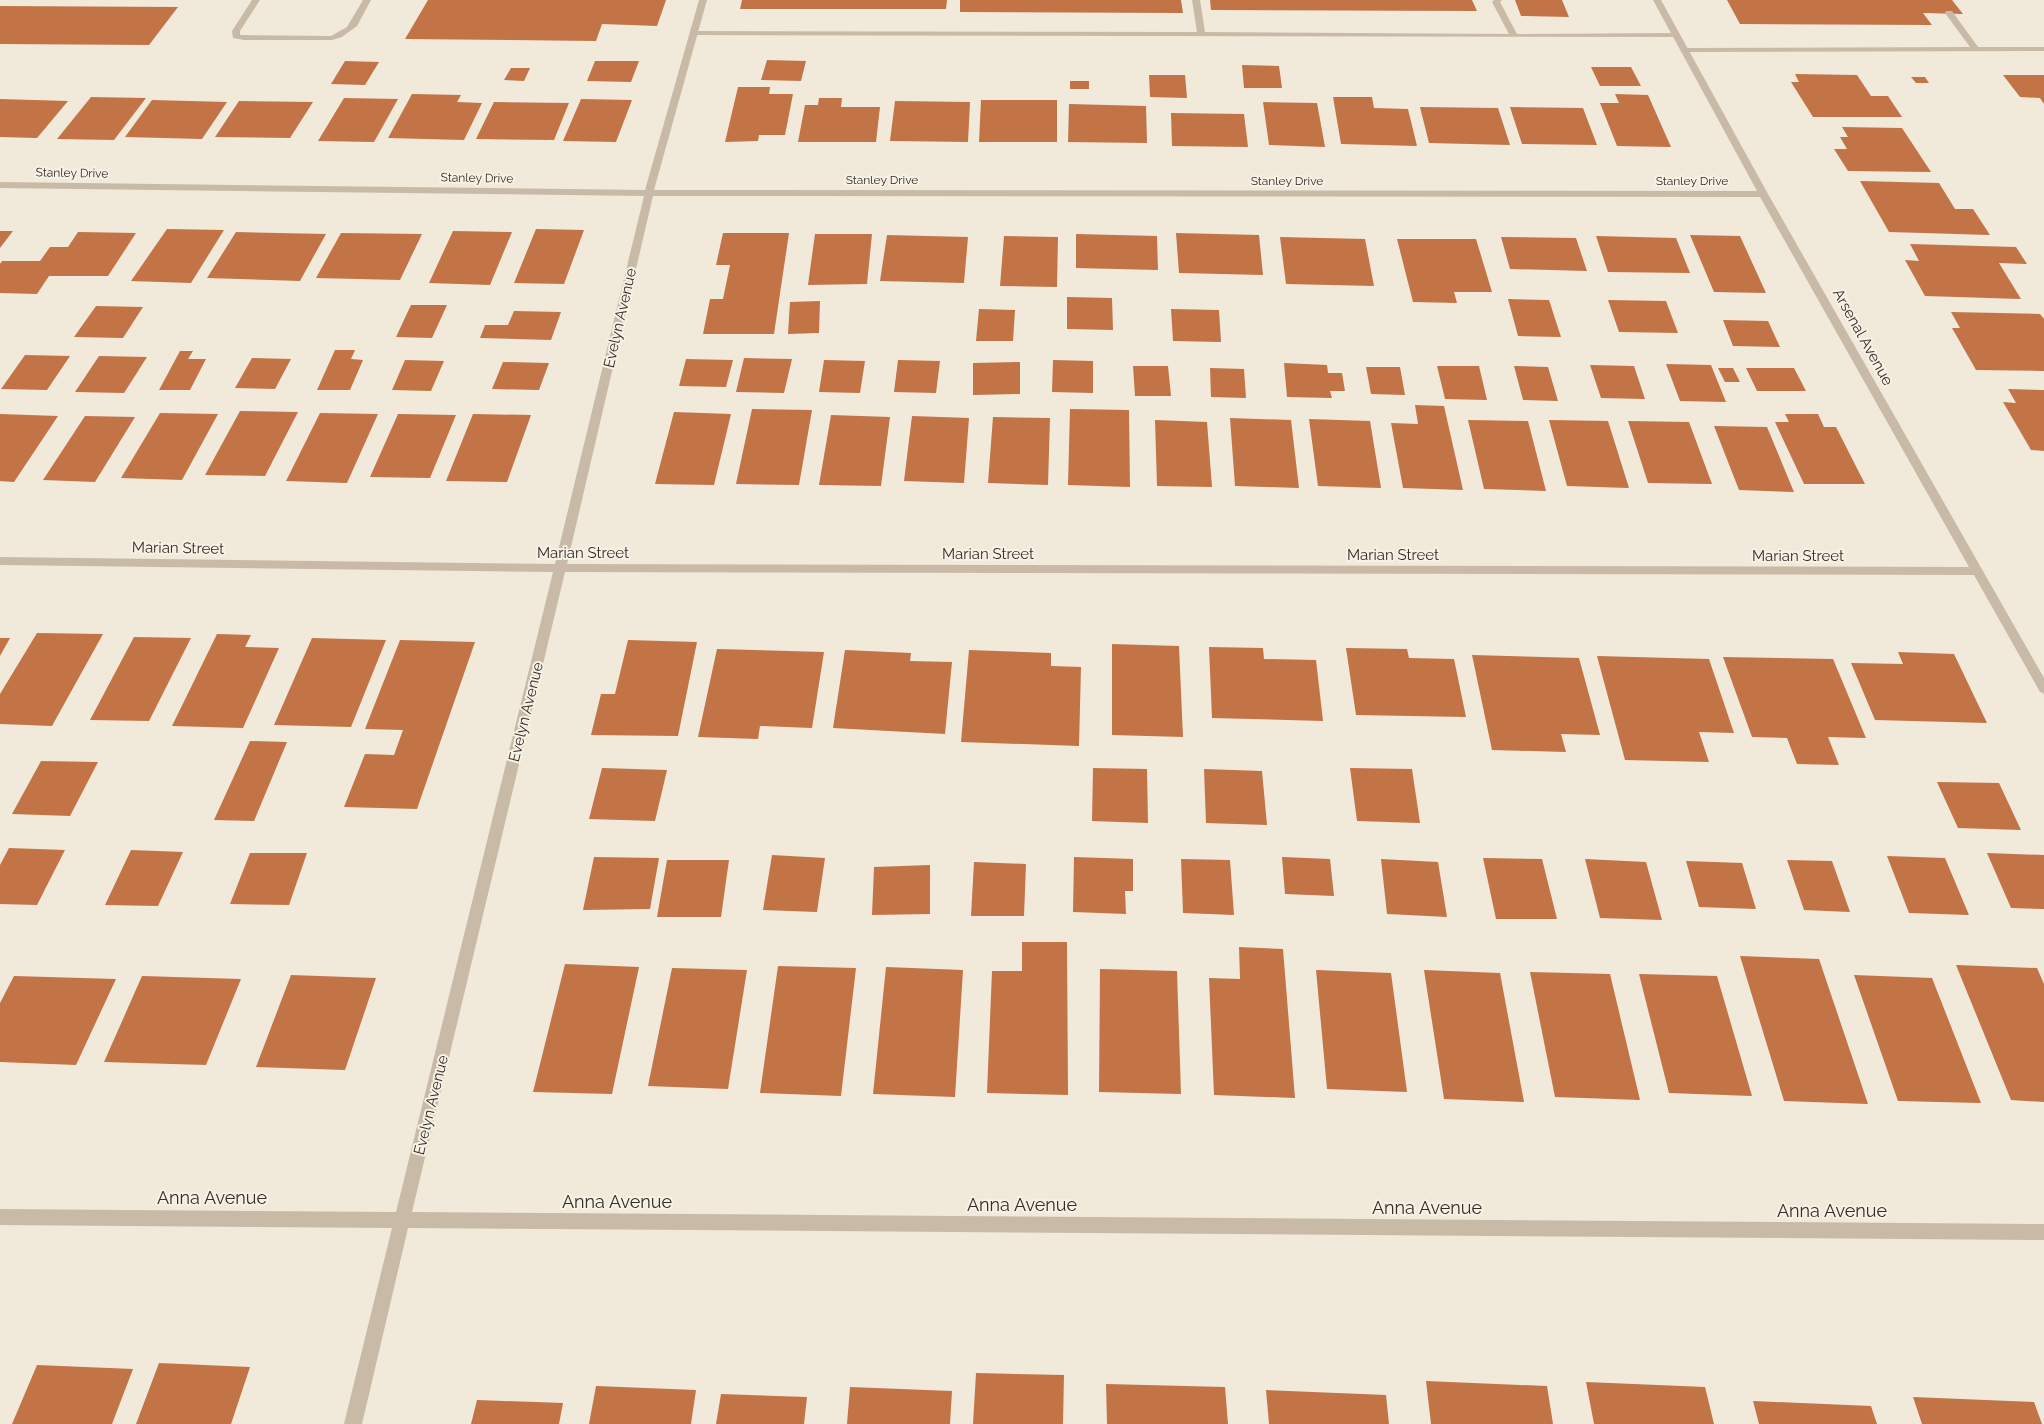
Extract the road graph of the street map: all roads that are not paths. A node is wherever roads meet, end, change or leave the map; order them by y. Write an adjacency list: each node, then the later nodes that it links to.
1 (256, 0): 2 (street)
2 (367, 0)
3 (703, 0): 8 (street, Evelyn Avenue)
4 (1196, 0): 9 (street)
5 (1498, 0): 11 (street)
6 (1657, 0): 10 (street, Arsenal Avenue)
7 (1949, 13): 12 (street)
8 (694, 33): 9 (street); 16 (street, Evelyn Avenue)
9 (1200, 35): 11 (street)
10 (1676, 35): 11 (street); 14 (street, Arsenal Avenue)
11 (1514, 36)
12 (1976, 49): 13 (street); 14 (street)
13 (2044, 49)
14 (1684, 50): 17 (street, Arsenal Avenue)
15 (0, 185): 16 (street, Stanley Drive)
16 (649, 193): 17 (street, Stanley Drive); 19 (street, Evelyn Avenue)
17 (1763, 194): 20 (street, Arsenal Avenue)
18 (0, 561): 19 (street, Marian Street)
19 (560, 568): 20 (street, Marian Street); 23 (street, Evelyn Avenue)
20 (1976, 571): 21 (street, Arsenal Avenue)
21 (2044, 689)
22 (0, 1217): 23 (street, Anna Avenue)
23 (403, 1219): 24 (street, Anna Avenue); 25 (street, Evelyn Avenue)
24 (2044, 1232)
25 (353, 1424)

